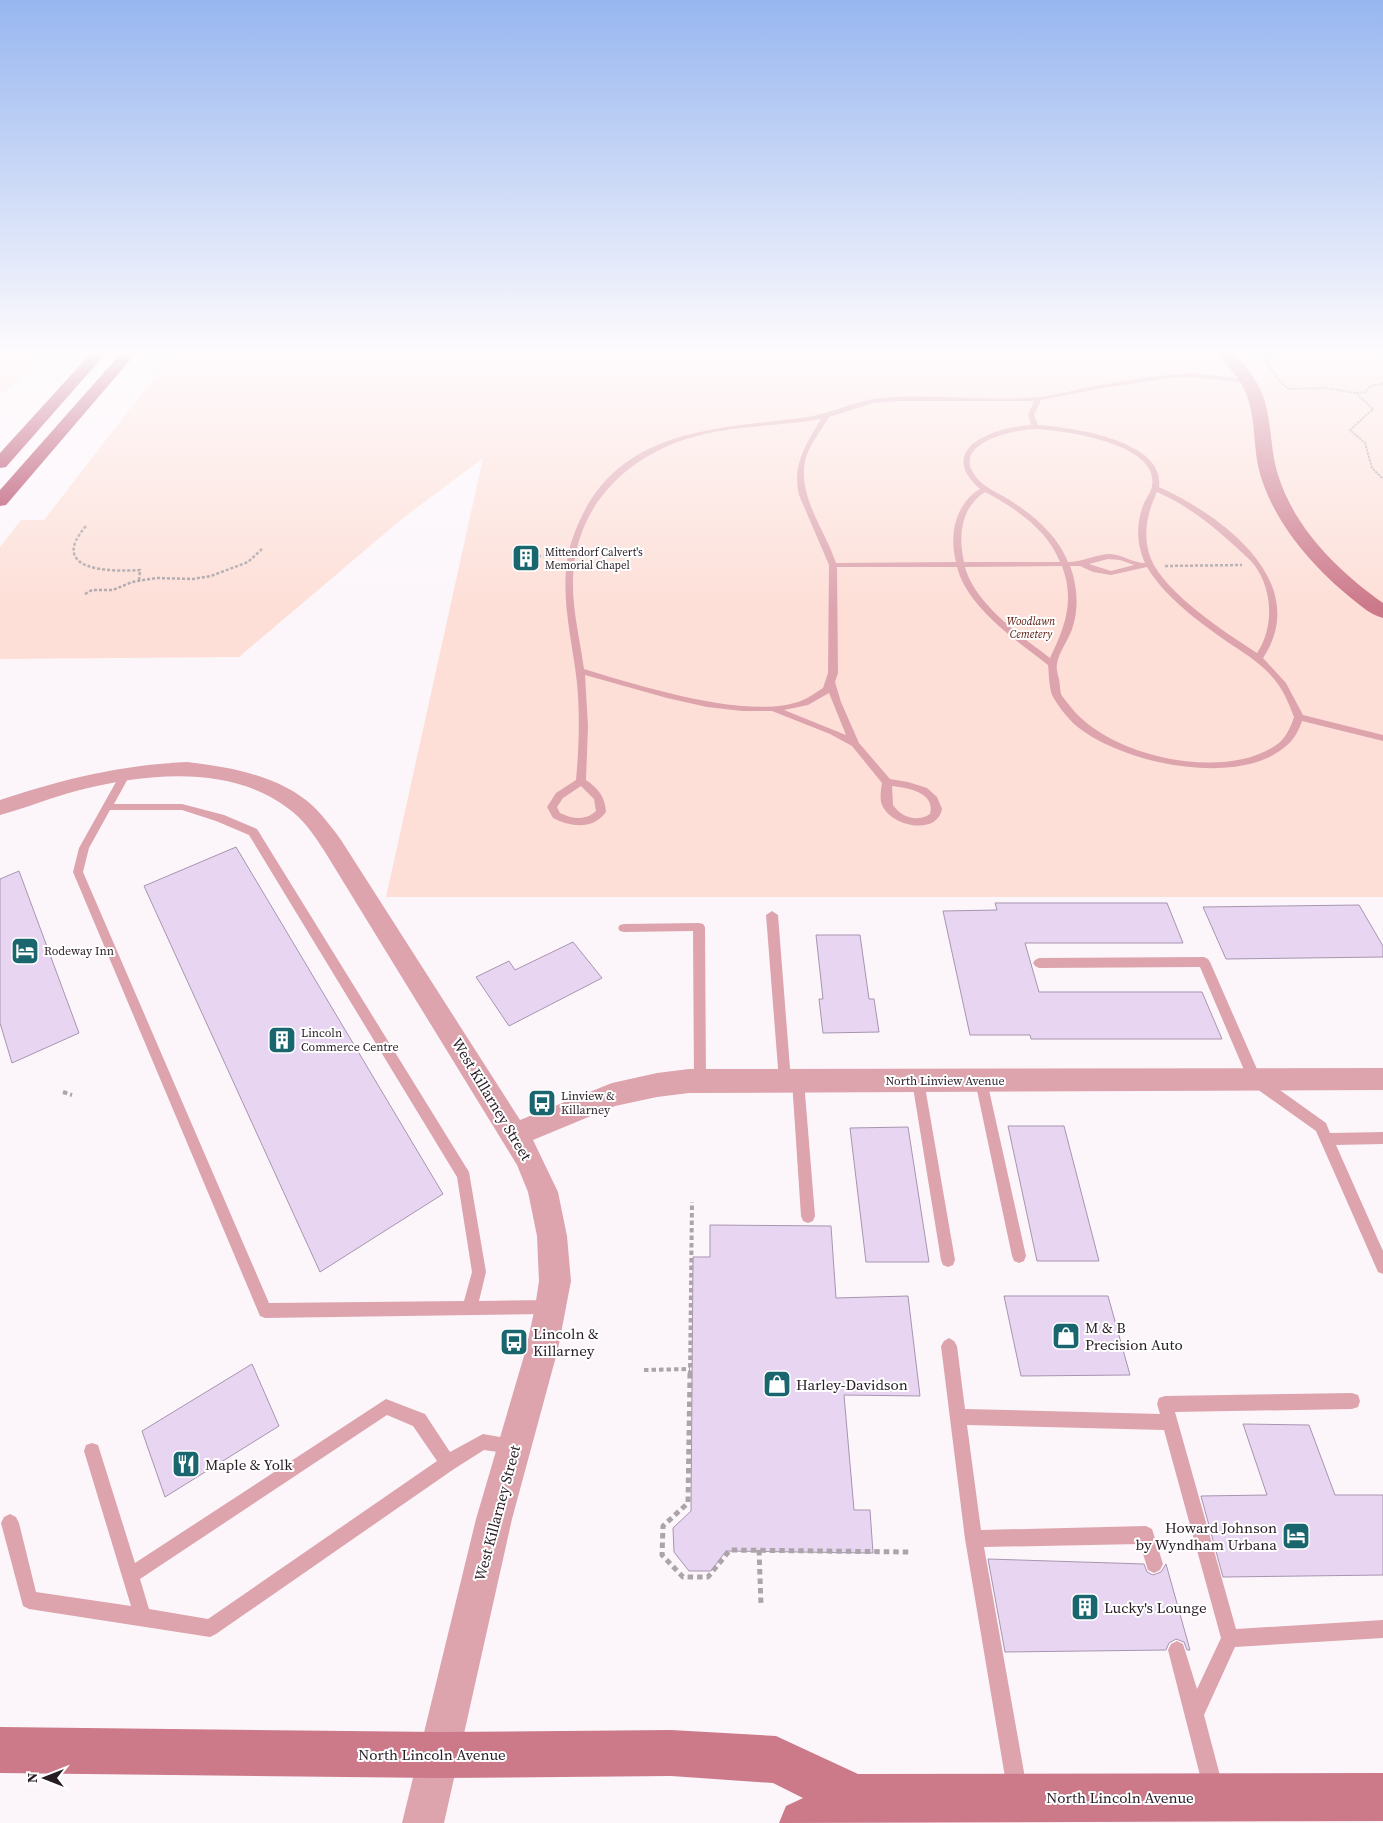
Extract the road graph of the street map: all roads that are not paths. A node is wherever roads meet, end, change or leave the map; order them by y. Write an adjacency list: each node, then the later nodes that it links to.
1 (23, 437): 8 (highway)
2 (56, 437): 11 (highway)
3 (683, 437): 20 (lane)
4 (814, 437): 15 (lane)
5 (987, 437): 10 (lane)
6 (1099, 437): 9 (lane)
7 (1263, 437): 17 (street)
8 (0, 463)
9 (1156, 488): 16 (lane); 18 (lane)
10 (985, 489): 12 (lane); 14 (lane)
11 (0, 501)
12 (1066, 564): 13 (lane); 14 (lane); 19 (lane)
13 (1083, 564): 16 (lane); 16 (lane)
14 (958, 565): 15 (lane); 19 (lane)
15 (833, 566): 21 (lane)
16 (1145, 566): 18 (lane)
17 (1383, 612)
18 (1258, 658): 23 (lane)
19 (1052, 664): 23 (lane)
20 (581, 671): 22 (lane); 27 (lane)
21 (831, 683): 22 (lane); 25 (lane)
22 (774, 709): 25 (lane)
23 (1299, 717): 24 (lane)
24 (1383, 738)
25 (855, 744): 28 (lane)
26 (126, 773): 29 (lane); 30 (street, West Killarney Street); 40 (street, West Killarney Street)
27 (581, 781): 27 (lane)
28 (887, 782): 28 (lane)
29 (107, 807): 48 (lane); 48 (lane)
30 (0, 808)
31 (772, 915): 37 (lane)
32 (624, 928): 36 (lane)
33 (1039, 963): 35 (lane)
34 (1383, 1079): 35 (street, North Linview Avenue)
35 (1255, 1080): 39 (street, North Linview Avenue); 42 (lane)
36 (700, 1081): 37 (street, North Linview Avenue); 40 (street, North Linview Avenue)
37 (791, 1081): 38 (street, North Linview Avenue); 43 (lane)
38 (918, 1081): 39 (street, North Linview Avenue); 45 (lane)
39 (980, 1081): 44 (lane)
40 (516, 1134): 47 (street, West Killarney Street)
41 (1383, 1138): 42 (lane)
42 (1326, 1139): 46 (lane)
43 (808, 1216)
44 (1020, 1256)
45 (948, 1260)
46 (1383, 1267)
47 (551, 1307): 48 (lane); 53 (street, West Killarney Street)
48 (469, 1308)
49 (949, 1346): 51 (lane)
50 (1352, 1401): 52 (lane)
51 (958, 1417): 52 (lane); 57 (lane)
52 (1170, 1422): 62 (lane)
53 (514, 1447): 55 (lane); 66 (street, West Killarney Street)
54 (92, 1451): 59 (lane)
55 (448, 1463): 59 (lane); 60 (lane)
56 (10, 1523): 60 (lane)
57 (974, 1539): 58 (lane); 67 (lane)
58 (1154, 1564)
59 (130, 1576): 60 (lane)
60 (143, 1617)
61 (1383, 1629): 62 (lane)
62 (1230, 1638): 64 (lane)
63 (1176, 1650): 64 (lane)
64 (1194, 1715): 70 (lane)
65 (0, 1750): 66 (street, North Lincoln Avenue)
66 (438, 1755): 69 (street, North Lincoln Avenue); 71 (street, West Killarney Street)
67 (1018, 1797): 69 (street, North Lincoln Avenue); 70 (street, North Lincoln Avenue)
68 (1383, 1797): 70 (street, North Lincoln Avenue)
69 (856, 1798): 72 (street, North Lincoln Avenue)
70 (1216, 1798)
71 (423, 1823)
72 (803, 1823)

